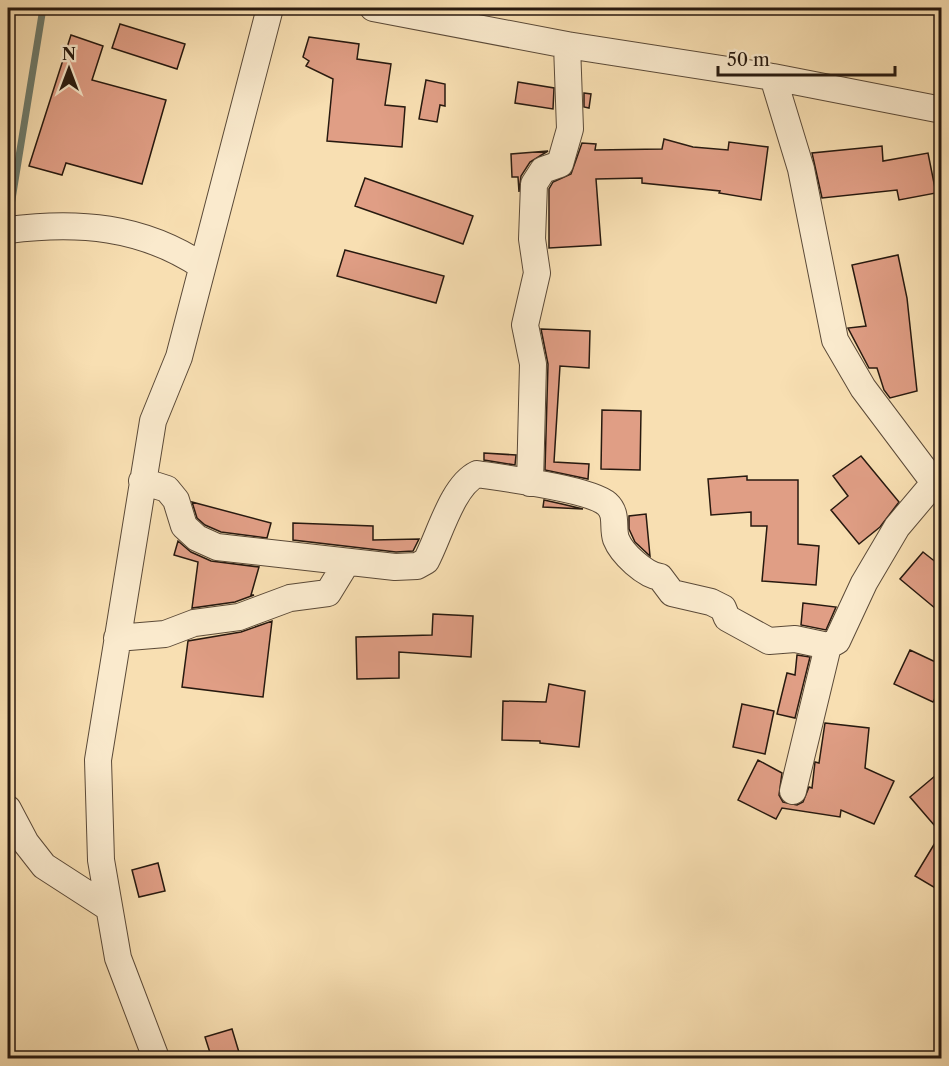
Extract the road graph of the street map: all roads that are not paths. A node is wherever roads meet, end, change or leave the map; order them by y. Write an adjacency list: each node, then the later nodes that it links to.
1 (270, 8): 7 (street)
2 (373, 8): 3 (street)
3 (567, 45): 4 (street); 9 (street)
4 (773, 77): 5 (street); 10 (street)
5 (942, 110)
6 (8, 230): 7 (street)
7 (202, 266): 8 (street)
8 (142, 481): 11 (street); 12 (street)
9 (530, 483): 11 (street); 13 (street)
10 (938, 488): 13 (street)
11 (347, 562): 12 (street)
12 (117, 638): 16 (street)
13 (828, 646): 14 (street)
14 (793, 791)
15 (8, 809): 16 (street)
16 (109, 908): 17 (street)
17 (156, 1059)

